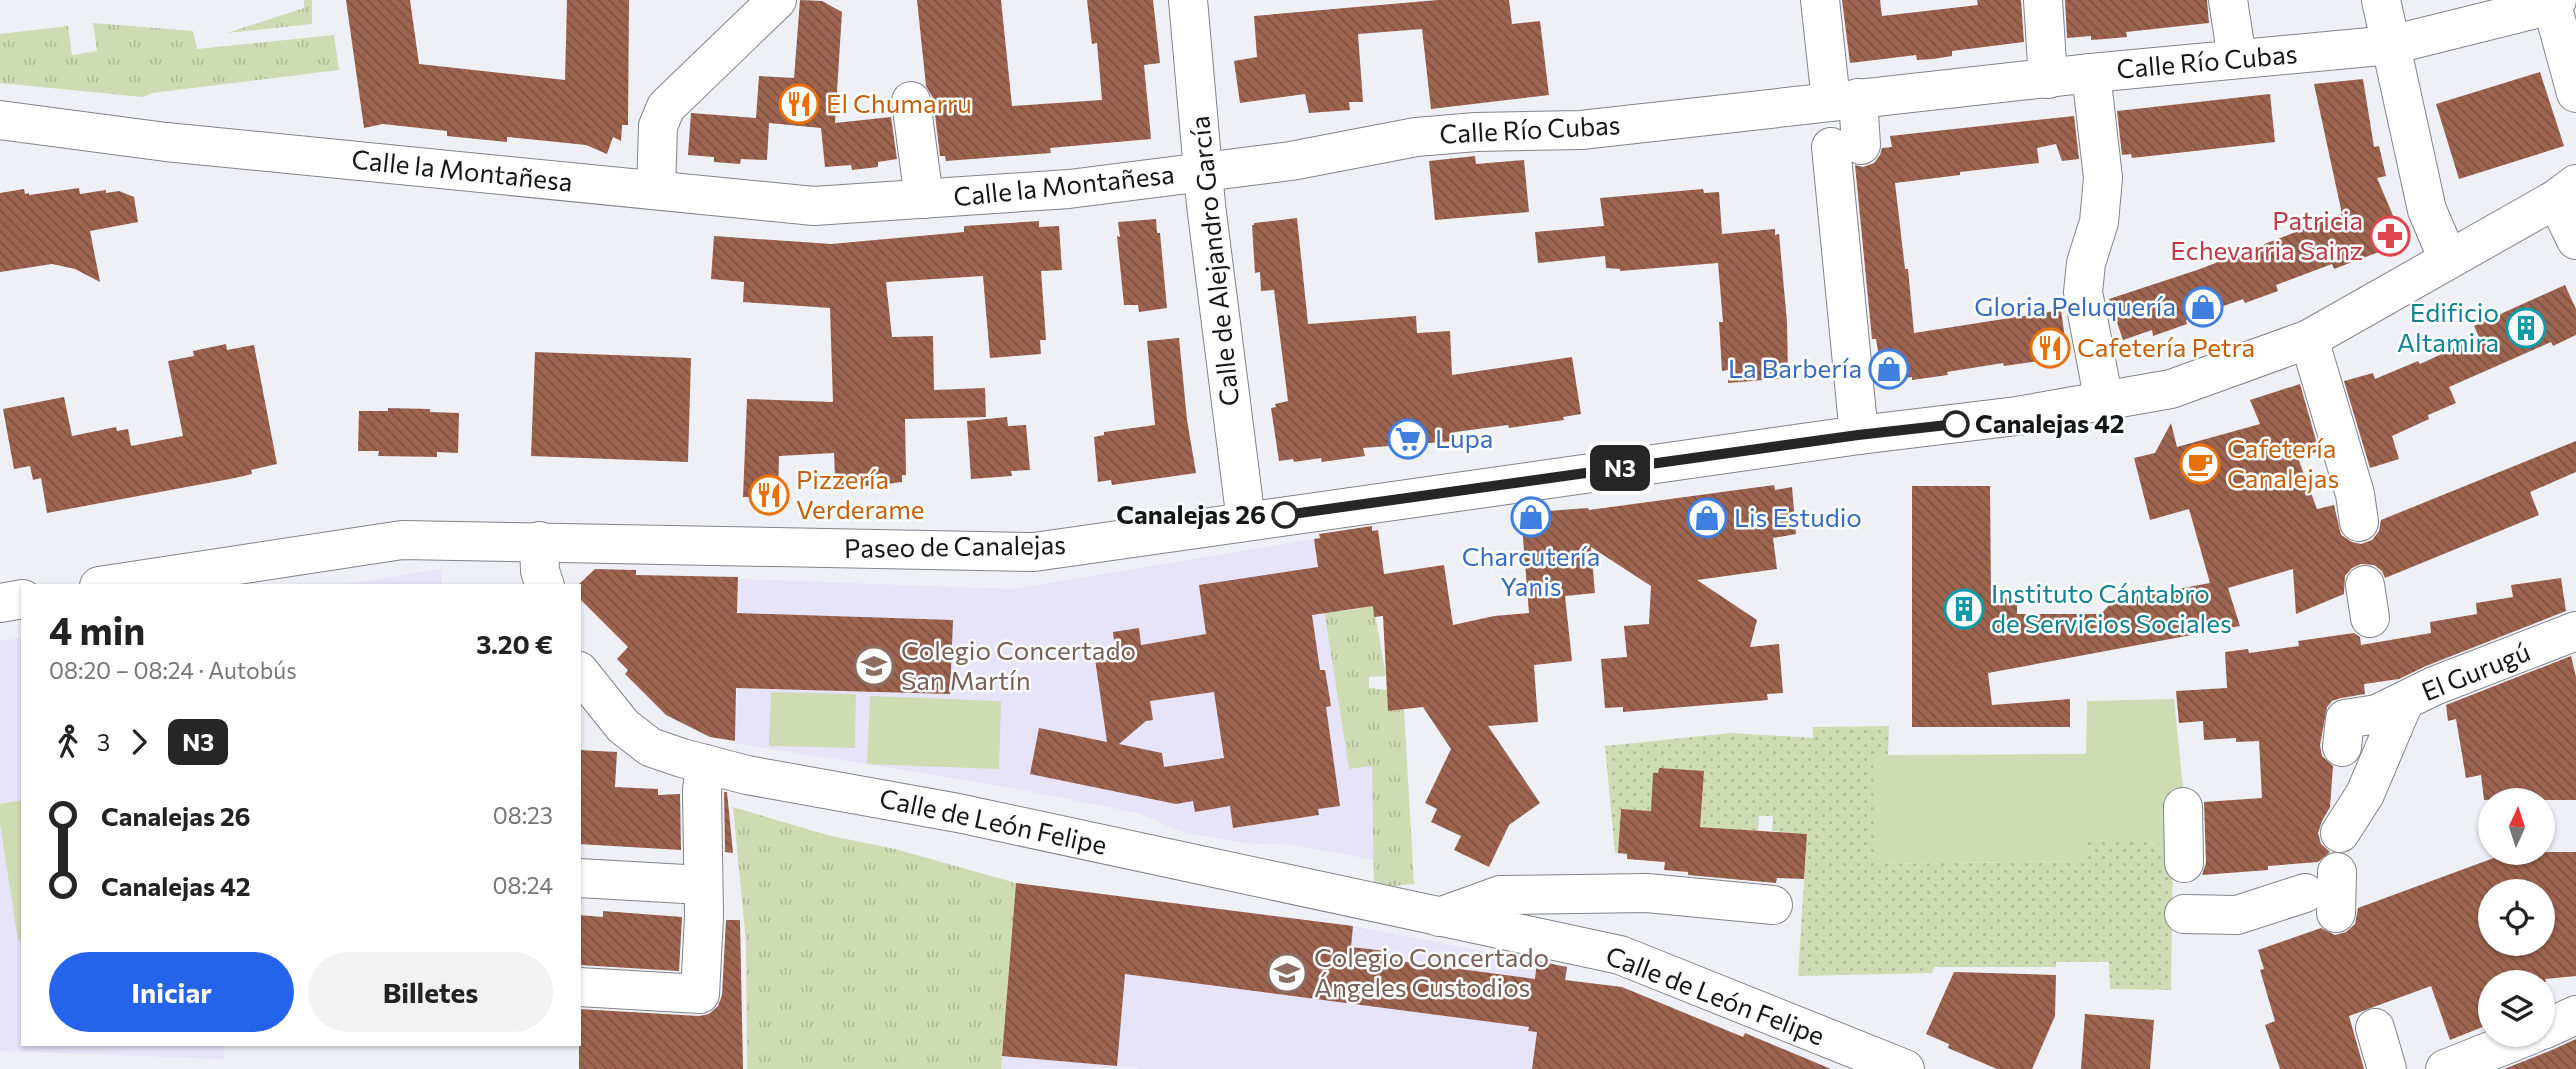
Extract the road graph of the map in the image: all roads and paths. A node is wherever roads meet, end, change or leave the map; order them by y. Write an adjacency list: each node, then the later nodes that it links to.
1 (777, 0): 17 (street)
2 (1188, 0): 16 (street, Calle de Alejandro García)
3 (1820, 0): 13 (street)
4 (2043, 0): 11 (street)
5 (2228, 0): 9 (street)
6 (2381, 0): 8 (street)
7 (2555, 3): 8 (street, Calle Río Cubas); 12 (street, Calle Río Cubas)
8 (2391, 45): 9 (street, Calle Río Cubas); 21 (street)
9 (2237, 59): 10 (street, Calle Río Cubas)
10 (2091, 73): 11 (street, Calle Río Cubas); 23 (street)
11 (2048, 79): 13 (street, Calle Río Cubas)
12 (2576, 93)
13 (1844, 100): 16 (street, Calle Río Cubas); 24 (street)
14 (911, 101): 19 (street, Calle la Montañesa)
15 (0, 120): 17 (street, Calle la Montañesa)
16 (1203, 171): 19 (street, Calle la Montañesa); 25 (street, Calle de Alejandro García)
17 (656, 190): 19 (street, Calle la Montañesa)
18 (2566, 192): 20 (street, Paseo de Canalejas); 21 (street, Paseo de Canalejas)
19 (924, 199)
20 (2576, 240)
21 (2448, 259): 22 (street, Paseo de Canalejas)
22 (2309, 339): 23 (street, Paseo de Canalejas); 26 (street)
23 (2104, 402): 24 (street, Paseo de Canalejas)
24 (1858, 435): 25 (street, Paseo de Canalejas)
25 (1246, 521): 27 (street, Paseo de Canalejas)
26 (2359, 522)
27 (539, 541): 28 (street, Paseo de Canalejas); 29 (street)
28 (112, 584)
29 (544, 584)
30 (21, 599): 31 (street)
31 (0, 603)
32 (2576, 631): 34 (street, El Gurugú)
33 (581, 674): 36 (street, Calle de León Felipe)
34 (2391, 708): 35 (street, El Gurugú); 38 (street)
35 (2343, 747)
36 (705, 764): 42 (street); 45 (street, Calle de León Felipe)
37 (2183, 807): 39 (street)
38 (2340, 833)
39 (2184, 863)
40 (2337, 872): 44 (street)
41 (581, 878): 42 (street)
42 (702, 884): 46 (street)
43 (1773, 905): 45 (street)
44 (2184, 914)
45 (1438, 917): 51 (street, Calle de León Felipe)
46 (581, 987)
47 (2576, 1015): 48 (street)
48 (2555, 1025)
49 (2375, 1028): 52 (street)
50 (2500, 1047): 53 (street)
51 (1905, 1069)
52 (2387, 1069)
53 (2445, 1069)

